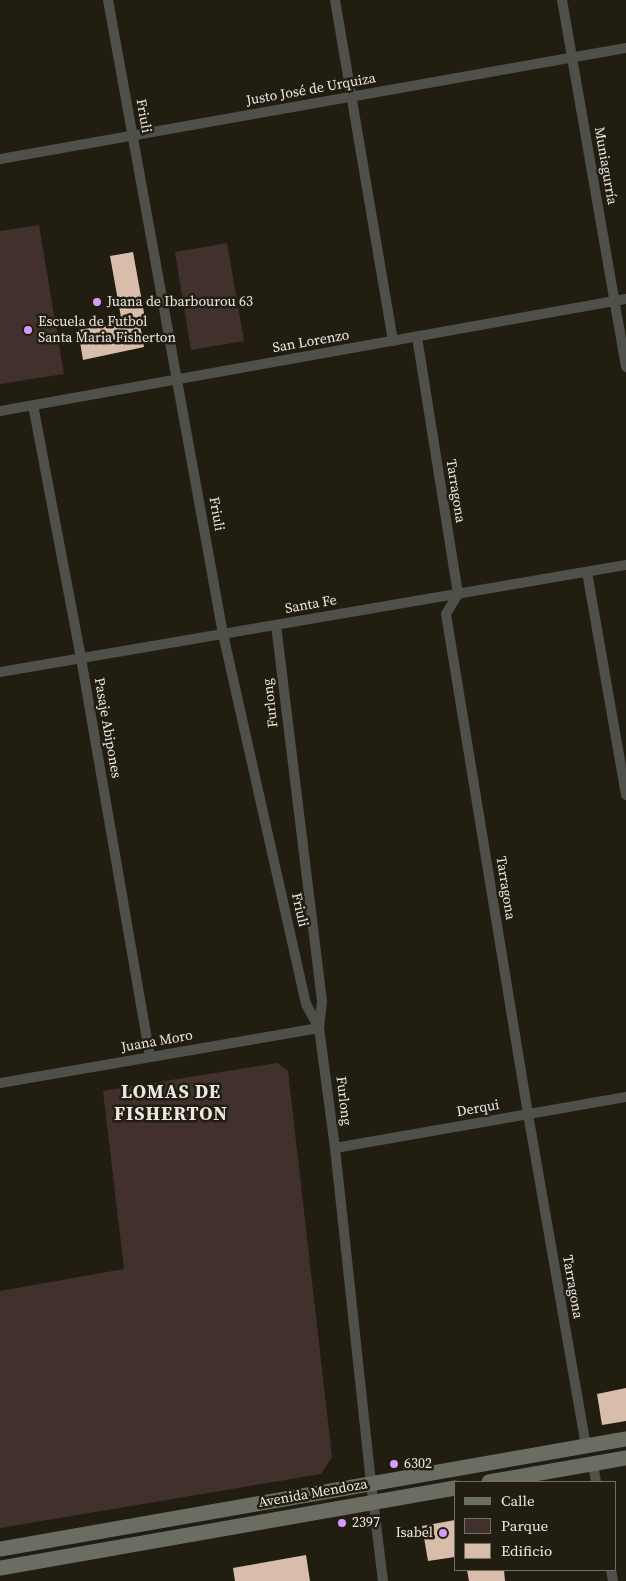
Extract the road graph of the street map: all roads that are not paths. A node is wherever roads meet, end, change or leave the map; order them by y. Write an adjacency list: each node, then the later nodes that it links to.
1 (108, 0): 7 (street, Friuli)
2 (335, 0): 6 (street)
3 (562, 0): 5 (street, Muniagurría)
4 (626, 48): 5 (street, Justo José de Urquiza)
5 (572, 58): 6 (street, Justo José de Urquiza); 10 (street, Muniagurría)
6 (351, 97): 7 (street, Justo José de Urquiza); 12 (street)
7 (132, 135): 8 (street, Justo José de Urquiza); 14 (street, Friuli)
8 (0, 159)
9 (626, 299): 10 (street, San Lorenzo)
10 (615, 301): 11 (street, San Lorenzo); 13 (street, Muniagurría)
11 (417, 337): 12 (street, San Lorenzo); 19 (street, Tarragona)
12 (393, 341): 14 (street, San Lorenzo)
13 (626, 367)
14 (178, 379): 15 (street, San Lorenzo); 21 (street, Friuli)
15 (32, 405): 16 (street, San Lorenzo); 22 (street, Pasaje Abipones)
16 (0, 411)
17 (626, 565): 18 (street, Santa Fe)
18 (587, 572): 19 (street, Santa Fe); 24 (street)
19 (458, 594): 20 (street, Santa Fe); 29 (street, Tarragona)
20 (276, 625): 21 (street, Santa Fe); 25 (street, Furlong)
21 (223, 634): 22 (street, Santa Fe); 25 (street, Friuli)
22 (81, 658): 23 (street, Santa Fe); 26 (street, Pasaje Abipones)
23 (0, 672)
24 (626, 795)
25 (319, 1028): 26 (street, Juana Moro); 30 (street, Furlong)
26 (150, 1057): 27 (street, Juana Moro)
27 (0, 1083)
28 (626, 1097): 29 (street, Derqui)
29 (528, 1114): 30 (street, Derqui); 32 (street, Tarragona)
30 (335, 1148): 37 (street, Furlong)
31 (626, 1439): 32 (main road, Avenida Mendoza)
32 (586, 1446): 37 (main road, Avenida Mendoza)
33 (626, 1458): 34 (main road)
34 (593, 1464): 35 (main road); 36 (street)
35 (495, 1481)
36 (596, 1481)
37 (371, 1483): 39 (street, Furlong); 40 (main road, Avenida Mendoza)
38 (454, 1488): 39 (main road, Avenida Mendoza)
39 (373, 1502): 41 (main road, Avenida Mendoza); 42 (street, Furlong)
40 (0, 1549)
41 (0, 1568)
42 (383, 1581)

